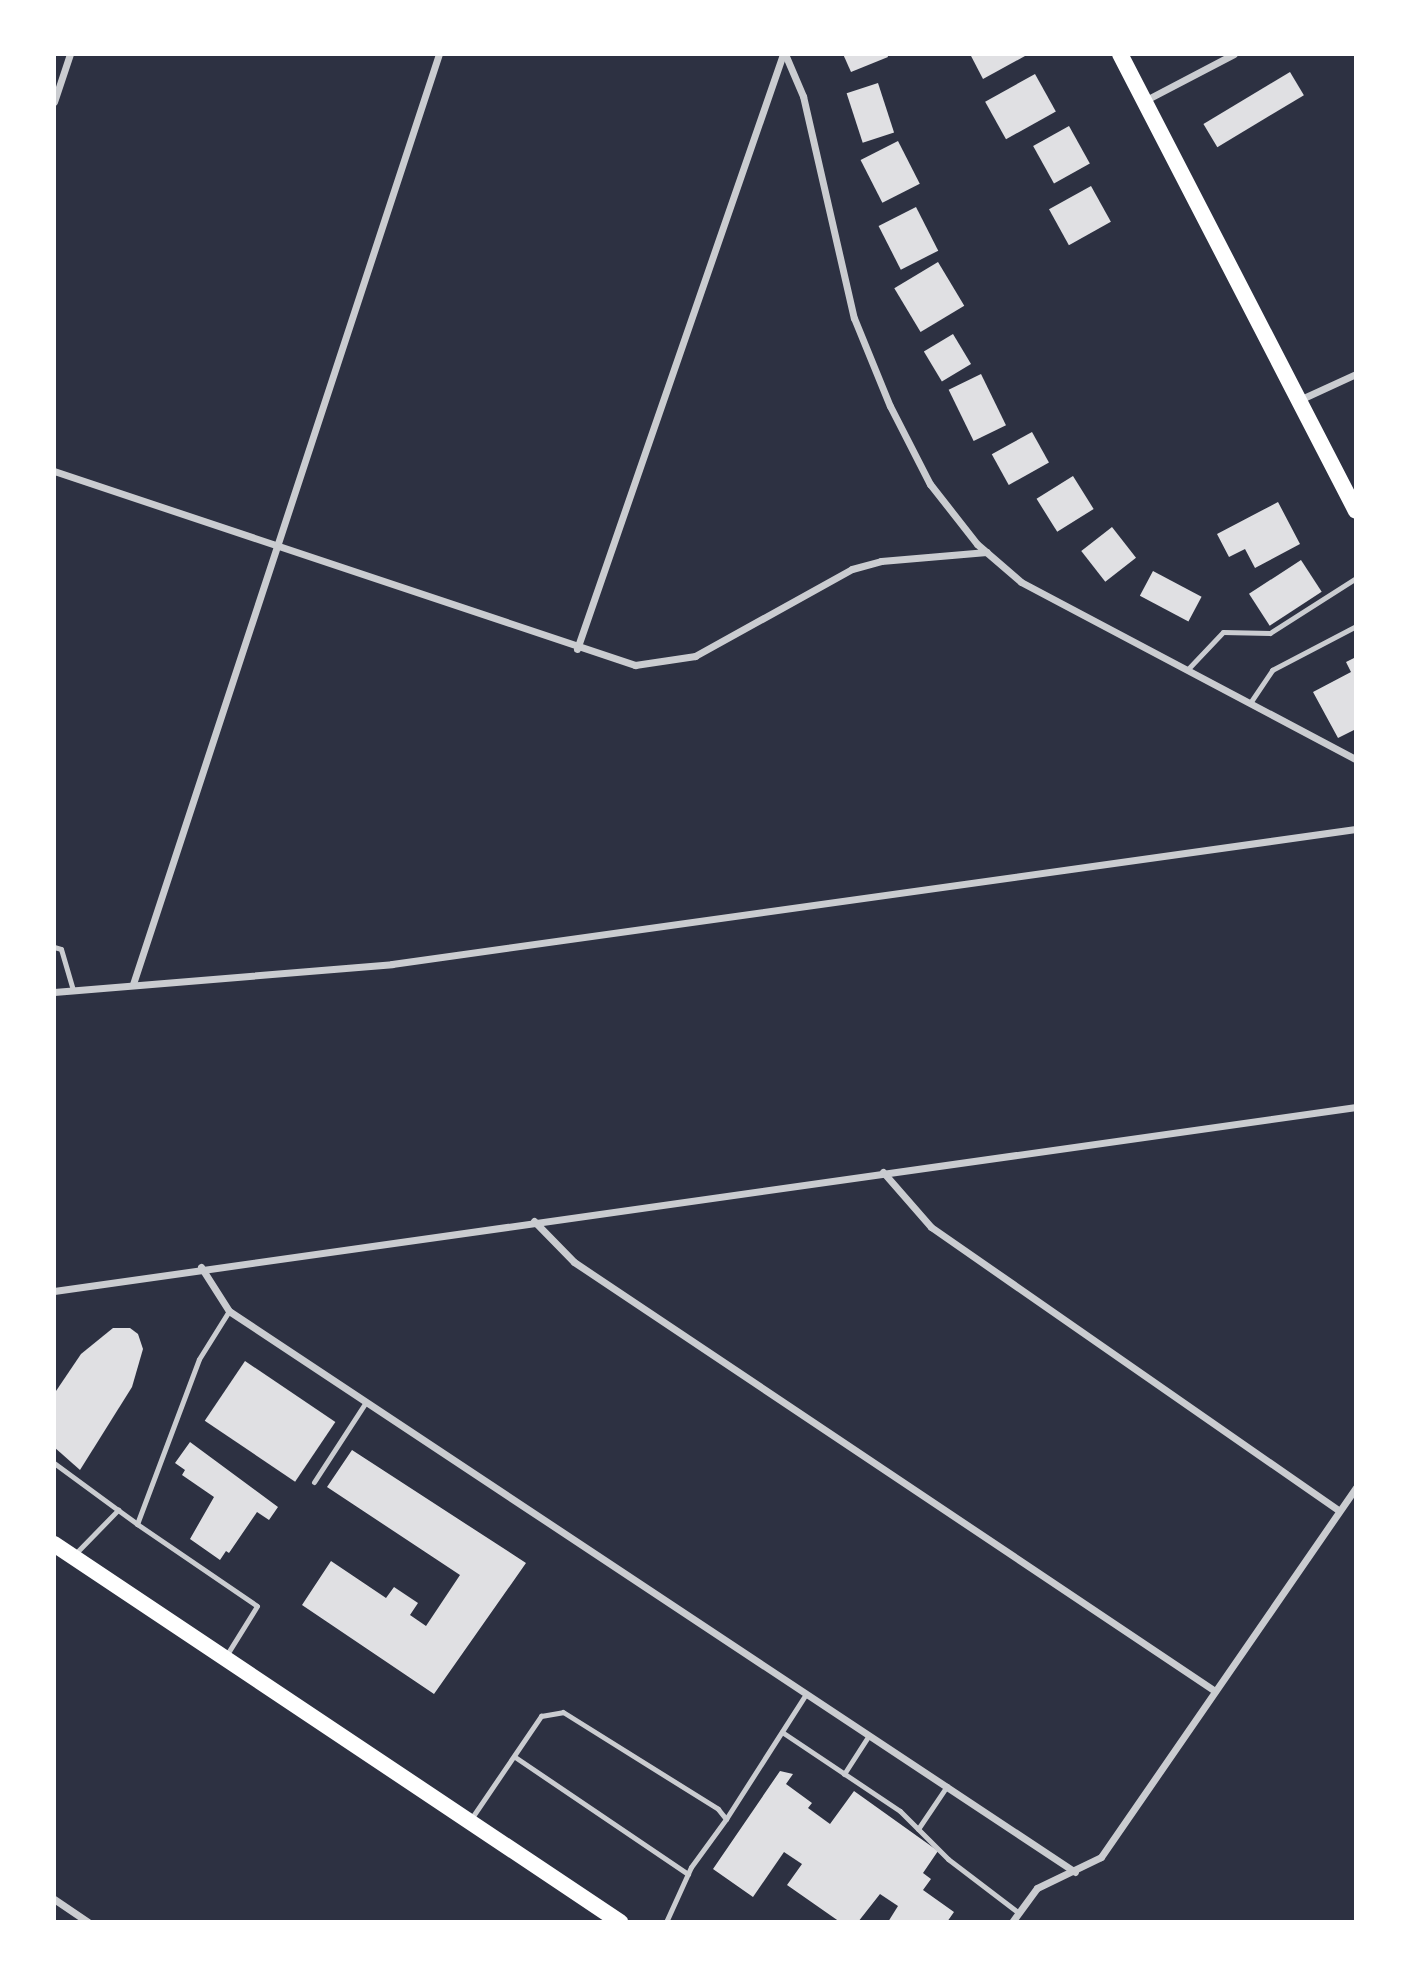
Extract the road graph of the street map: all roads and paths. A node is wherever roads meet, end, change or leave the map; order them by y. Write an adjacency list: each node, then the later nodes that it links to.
1 (70, 54): 7 (street)
2 (439, 54): 13 (street)
3 (784, 54): 14 (street); 17 (street)
4 (1120, 54): 6 (main road)
5 (1234, 54): 6 (street)
6 (1146, 100): 9 (main road)
7 (54, 102)
8 (1356, 374): 9 (street)
9 (1297, 401): 11 (main road)
10 (54, 471): 13 (street)
11 (1352, 494): 12 (main road)
12 (1356, 511)
13 (277, 548): 17 (street); 23 (street)
14 (987, 552): 17 (street); 18 (street)
15 (1356, 578): 18 (lane)
16 (1356, 626): 19 (lane)
17 (577, 649)
18 (1187, 670): 19 (street)
19 (1250, 703): 20 (street)
20 (1356, 759)
21 (1356, 829): 23 (street)
22 (54, 947): 24 (lane)
23 (133, 984): 24 (street)
24 (73, 990): 25 (street)
25 (54, 992)
26 (1356, 1107): 27 (street)
27 (883, 1172): 28 (street); 37 (street)
28 (534, 1221): 29 (street); 42 (street)
29 (201, 1267): 30 (street); 31 (street)
30 (54, 1291)
31 (229, 1311): 32 (street); 38 (lane)
32 (366, 1402): 34 (lane); 43 (street)
33 (54, 1463): 36 (lane)
34 (314, 1482)
35 (1356, 1486): 37 (street)
36 (118, 1510): 38 (lane); 40 (lane)
37 (1339, 1511): 42 (street)
38 (137, 1524): 41 (lane)
39 (54, 1544): 40 (main road)
40 (73, 1556): 41 (main road)
41 (225, 1658): 50 (main road)
42 (1215, 1691): 52 (street)
43 (806, 1694): 44 (lane); 45 (street)
44 (782, 1732): 47 (lane); 49 (lane)
45 (869, 1735): 47 (lane); 48 (street)
46 (515, 1757): 49 (lane); 50 (lane); 53 (lane)
47 (844, 1774): 51 (lane)
48 (947, 1786): 51 (lane); 52 (street)
49 (726, 1819): 53 (lane)
50 (470, 1822): 57 (main road)
51 (918, 1829): 55 (lane)
52 (1076, 1872): 55 (street)
53 (688, 1874): 58 (lane)
54 (54, 1899): 56 (street)
55 (1018, 1913): 59 (street)
56 (88, 1922)
57 (620, 1922)
58 (666, 1922)
59 (1013, 1922)

